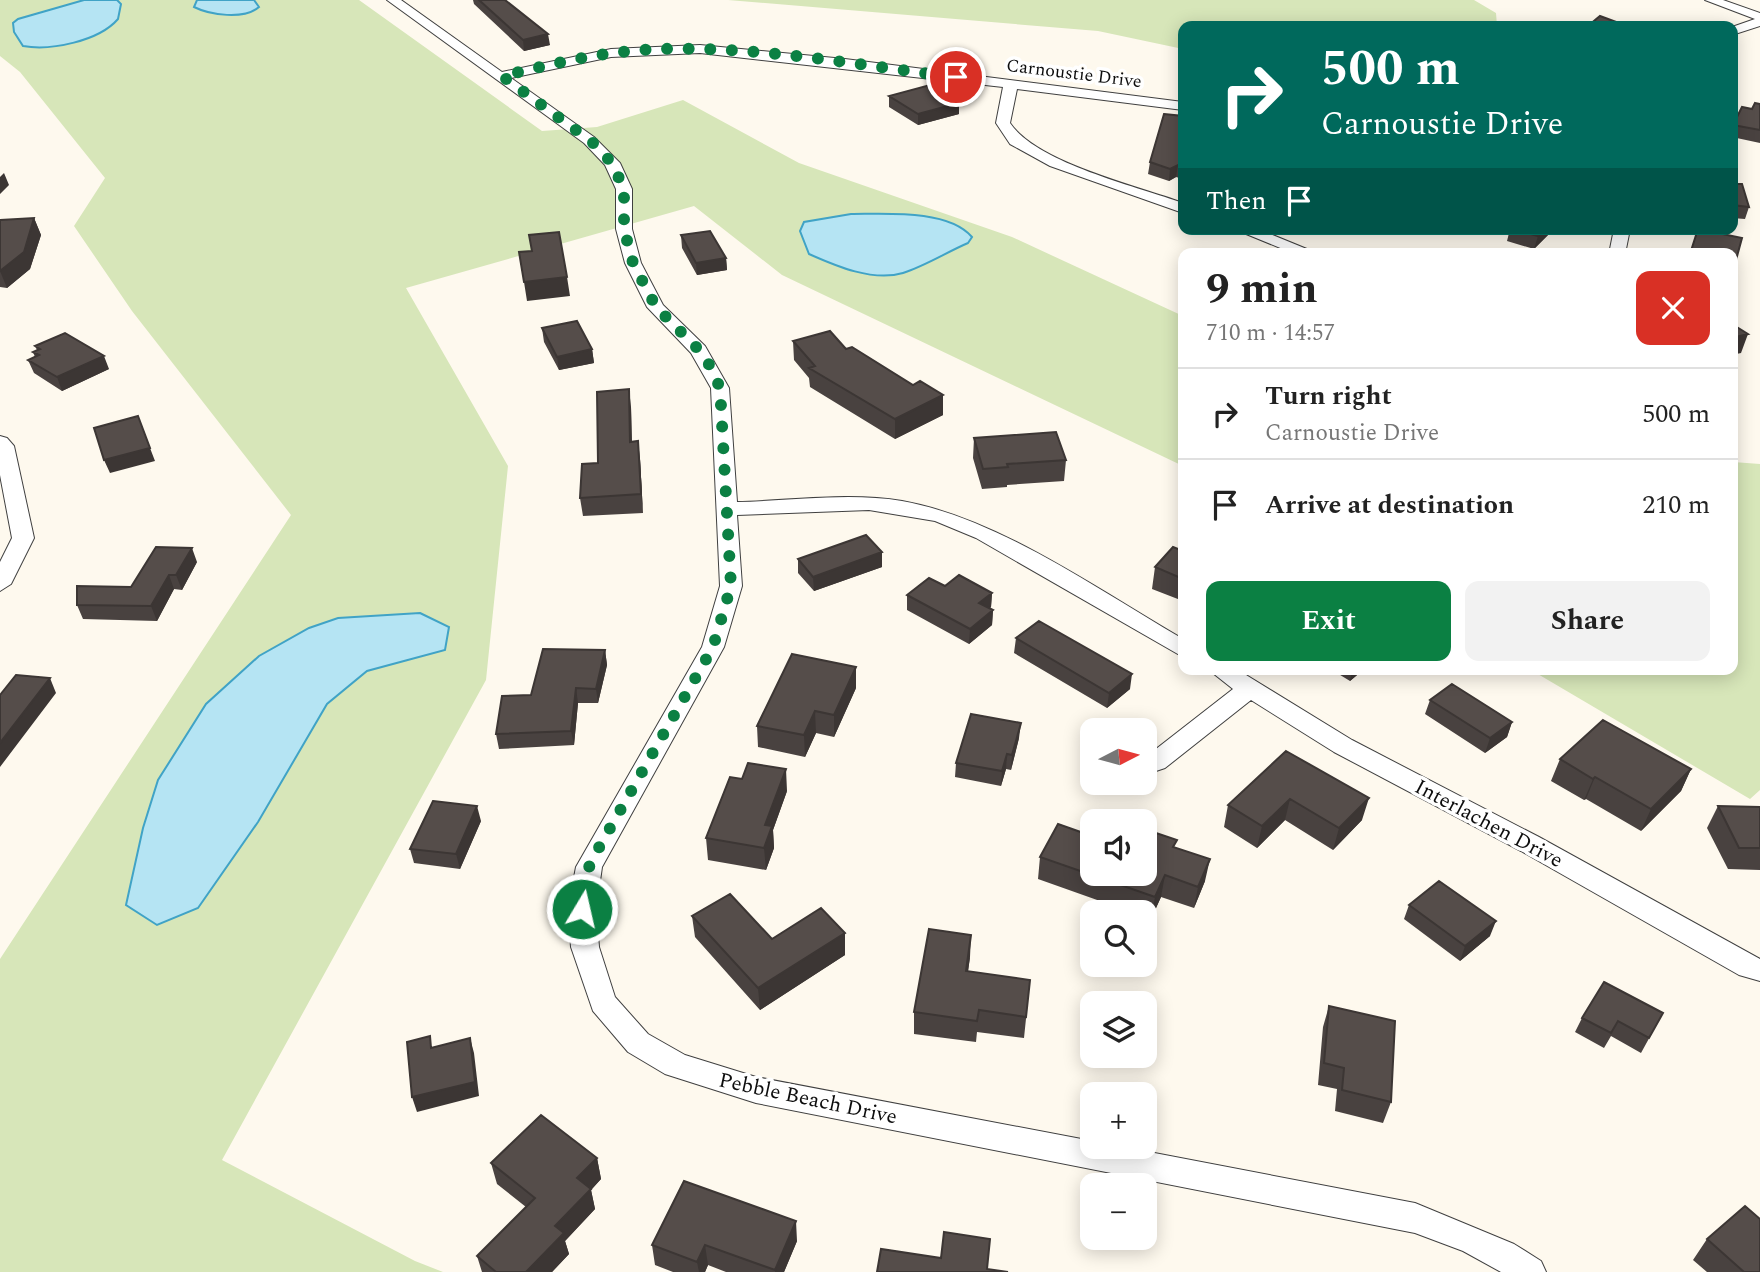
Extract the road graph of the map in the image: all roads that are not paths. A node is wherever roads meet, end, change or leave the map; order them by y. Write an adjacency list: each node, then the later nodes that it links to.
1 (393, 0): 5 (street, Pebble Beach Drive)
2 (1711, 0): 3 (street)
3 (1760, 19): 4 (street)
4 (1738, 28)
5 (502, 76): 6 (street, Carnoustie Drive); 12 (street, Pebble Beach Drive)
6 (1011, 84): 7 (street, Carnoustie Drive); 8 (street)
7 (1178, 105)
8 (1178, 206)
9 (1259, 235): 10 (street)
10 (1294, 248)
11 (0, 442): 13 (street)
12 (727, 509): 14 (street); 19 (street, Pebble Beach Drive)
13 (0, 584)
14 (1178, 646)
15 (1228, 675): 16 (street, Interlachen Drive)
16 (1250, 688): 17 (street); 18 (street, Interlachen Drive)
17 (1157, 761)
18 (1760, 970)
19 (1529, 1272)

